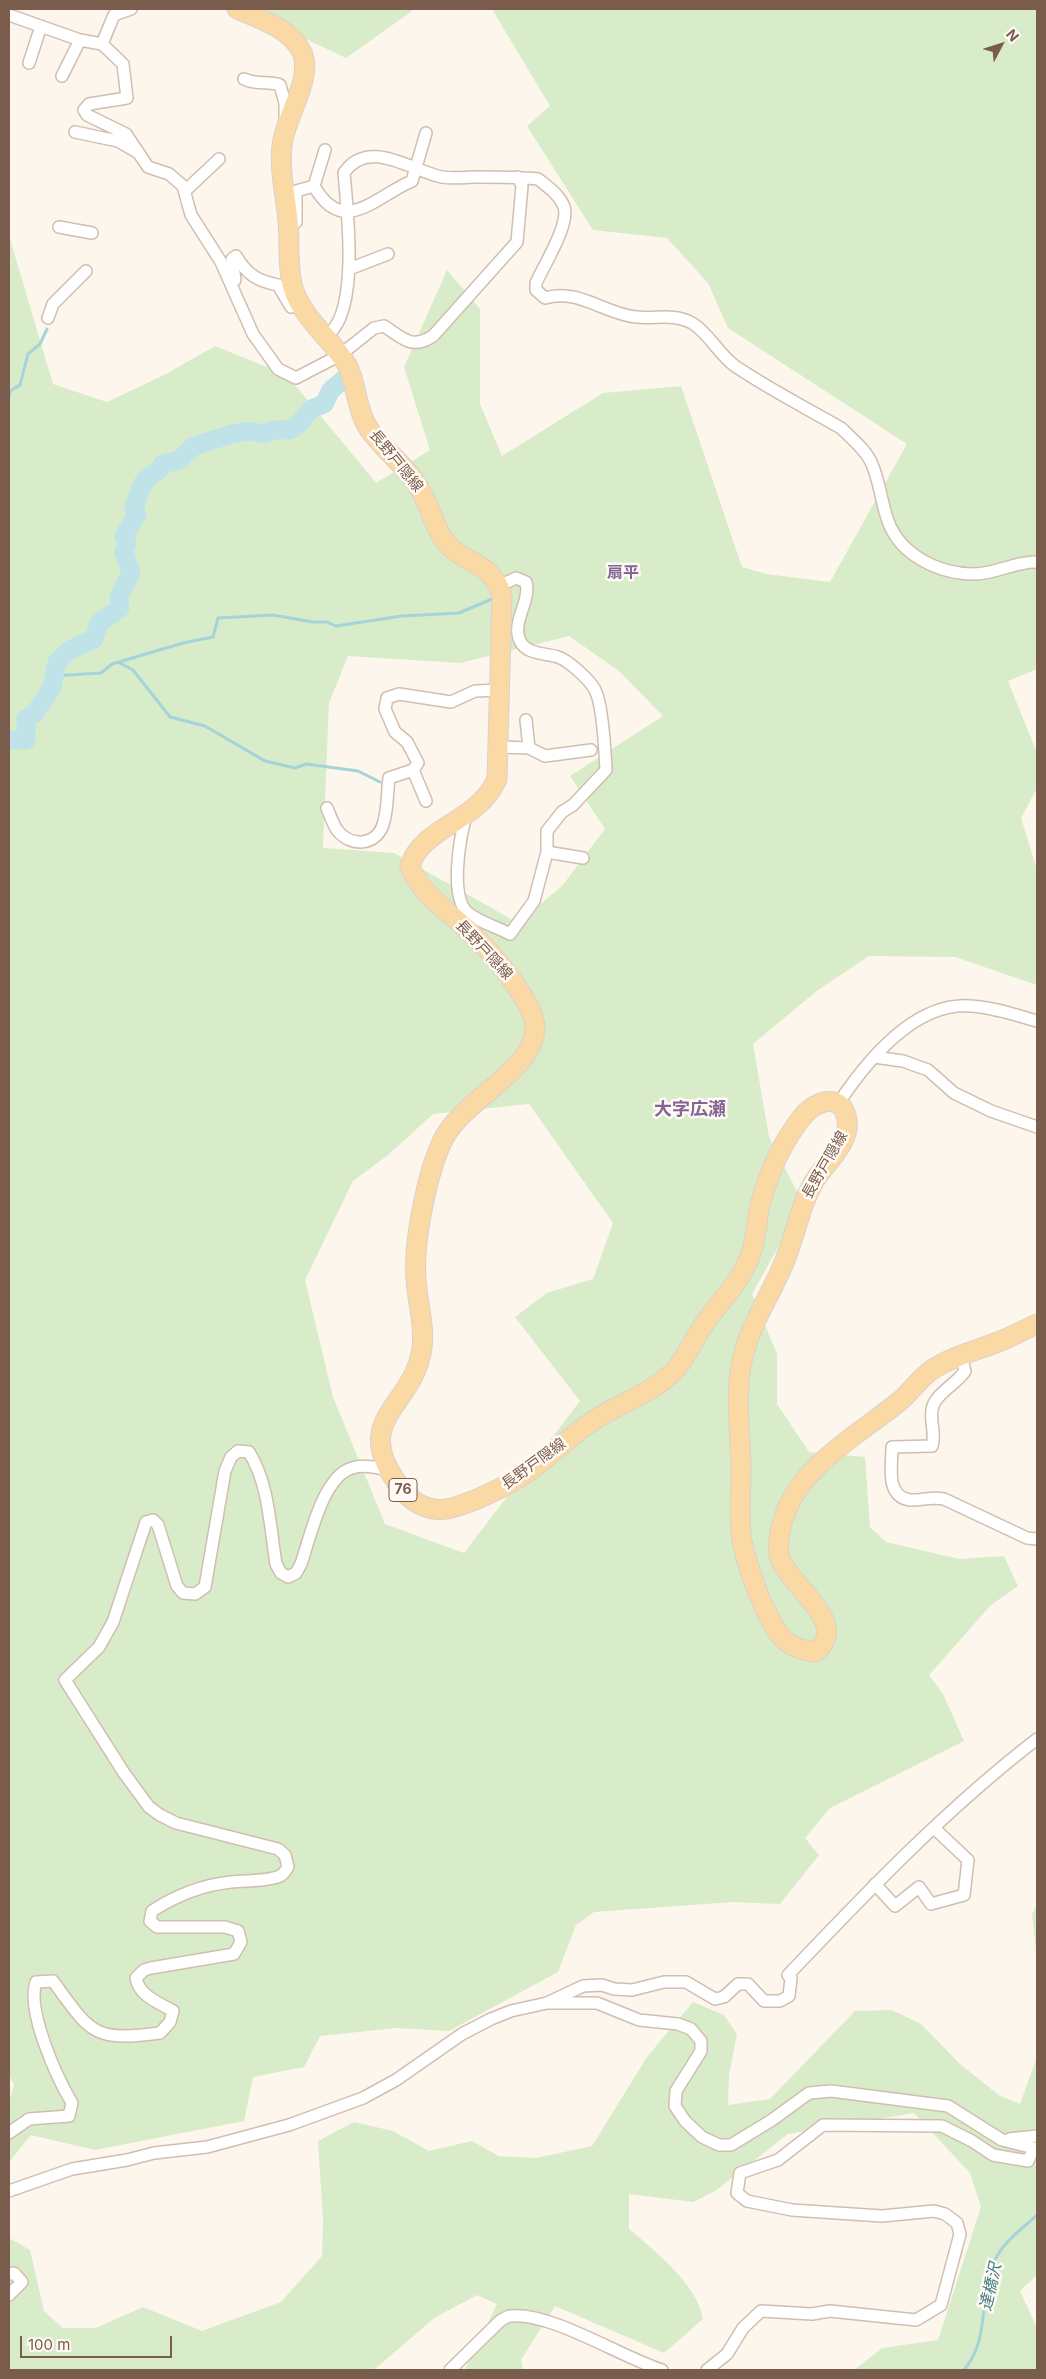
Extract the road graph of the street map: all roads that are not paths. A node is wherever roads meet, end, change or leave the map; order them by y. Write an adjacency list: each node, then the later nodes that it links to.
1 (130, 9): 6 (street)
2 (237, 9): 10 (main road, 長野戸隠線)
3 (9, 15): 4 (street)
4 (41, 26): 5 (street); 7 (street)
5 (80, 40): 6 (street); 8 (street)
6 (102, 44): 14 (street)
7 (30, 62)
8 (62, 76)
9 (244, 80): 10 (street)
10 (286, 129): 23 (main road, 長野戸隠線)
11 (75, 132): 14 (street)
12 (426, 133): 16 (street)
13 (325, 150): 18 (street)
14 (139, 153): 19 (street)
15 (219, 159): 19 (street)
16 (417, 167): 17 (street); 20 (street); 20 (street)
17 (518, 177): 31 (street); 32 (street)
18 (314, 186): 20 (street); 23 (street)
19 (184, 191): 27 (street)
20 (346, 211): 25 (street)
21 (59, 227): 22 (street)
22 (92, 233)
23 (288, 234): 28 (main road, 長野戸隠線)
24 (388, 254): 25 (street)
25 (349, 269): 30 (street)
26 (86, 271): 29 (street)
27 (232, 284): 28 (street); 31 (street)
28 (300, 303): 30 (main road, 長野戸隠線)
29 (48, 318)
30 (324, 337): 31 (main road, 長野戸隠線)
31 (340, 355): 33 (main road, 長野戸隠線)
32 (1037, 562)
33 (499, 586): 34 (main road, 長野戸隠線 / 76); 43 (street)
34 (500, 690): 36 (main road, 長野戸隠線 / 76); 39 (street)
35 (526, 720): 37 (street)
36 (500, 747): 37 (street); 42 (main road, 長野戸隠線 / 76)
37 (529, 748): 38 (street)
38 (591, 750)
39 (412, 770): 40 (street); 41 (street)
40 (426, 801)
41 (327, 808)
42 (466, 816): 43 (street); 51 (main road, 長野戸隠線 / 76)
43 (547, 852): 44 (street)
44 (583, 858)
45 (1037, 1020): 46 (street)
46 (874, 1057): 47 (street); 48 (street)
47 (838, 1104): 50 (main road, 長野戸隠線); 51 (main road, 長野戸隠線 / 76)
48 (1037, 1127)
49 (1037, 1324): 50 (main road, 長野戸隠線)
50 (961, 1356): 52 (street)
51 (391, 1471): 57 (street)
52 (1037, 1538)
53 (1037, 1739): 54 (street)
54 (934, 1828): 55 (street); 55 (street)
55 (875, 1884): 56 (street)
56 (547, 2003): 59 (street); 60 (street)
57 (9, 2133)
58 (1037, 2136): 59 (street)
59 (1002, 2140): 65 (street)
60 (9, 2191)
61 (9, 2274): 62 (street)
62 (9, 2295)
63 (450, 2370): 64 (street)
64 (662, 2370)
65 (707, 2370)

